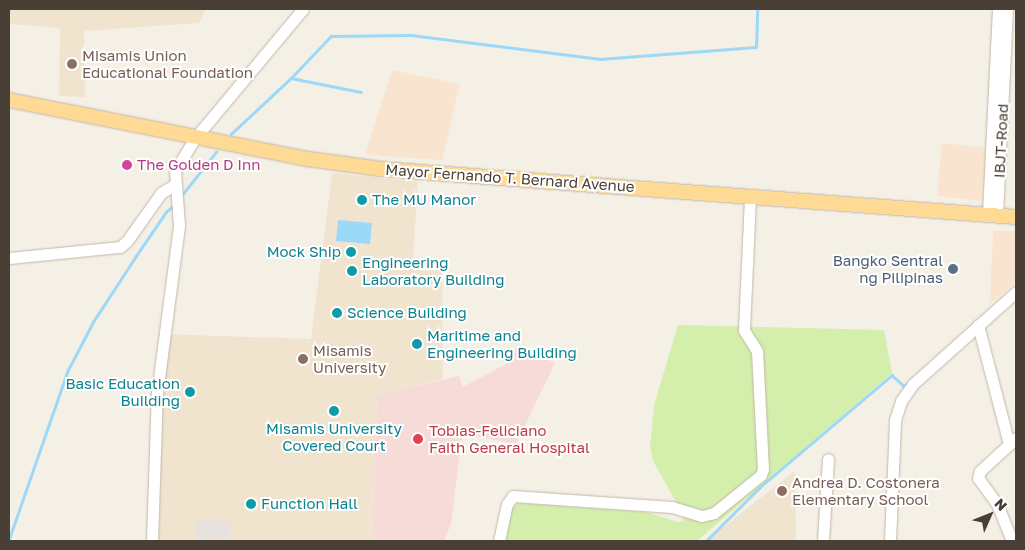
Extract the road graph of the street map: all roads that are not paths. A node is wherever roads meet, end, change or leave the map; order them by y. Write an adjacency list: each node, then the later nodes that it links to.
1 (303, 9): 5 (street)
2 (998, 9): 6 (street, IBJT-Road)
3 (1007, 9): 6 (street, IBJT-Road)
4 (9, 100): 5 (main road, Mayor Fernando T. Bernard Avenue)
5 (195, 138): 7 (street); 8 (main road, Mayor Fernando T. Bernard Avenue)
6 (994, 178): 9 (street, IBJT-Road)
7 (174, 185): 11 (street); 16 (street)
8 (750, 196): 9 (main road, Mayor Fernando T. Bernard Avenue); 17 (street)
9 (992, 214): 10 (main road, Mayor Fernando T. Bernard Avenue)
10 (1016, 217)
11 (9, 258)
12 (1016, 292): 13 (street)
13 (978, 325): 14 (street); 19 (street)
14 (1013, 441): 20 (street)
15 (828, 459): 18 (street)
16 (152, 541)
17 (499, 541)
18 (823, 541)
19 (890, 541)
20 (1012, 541)

